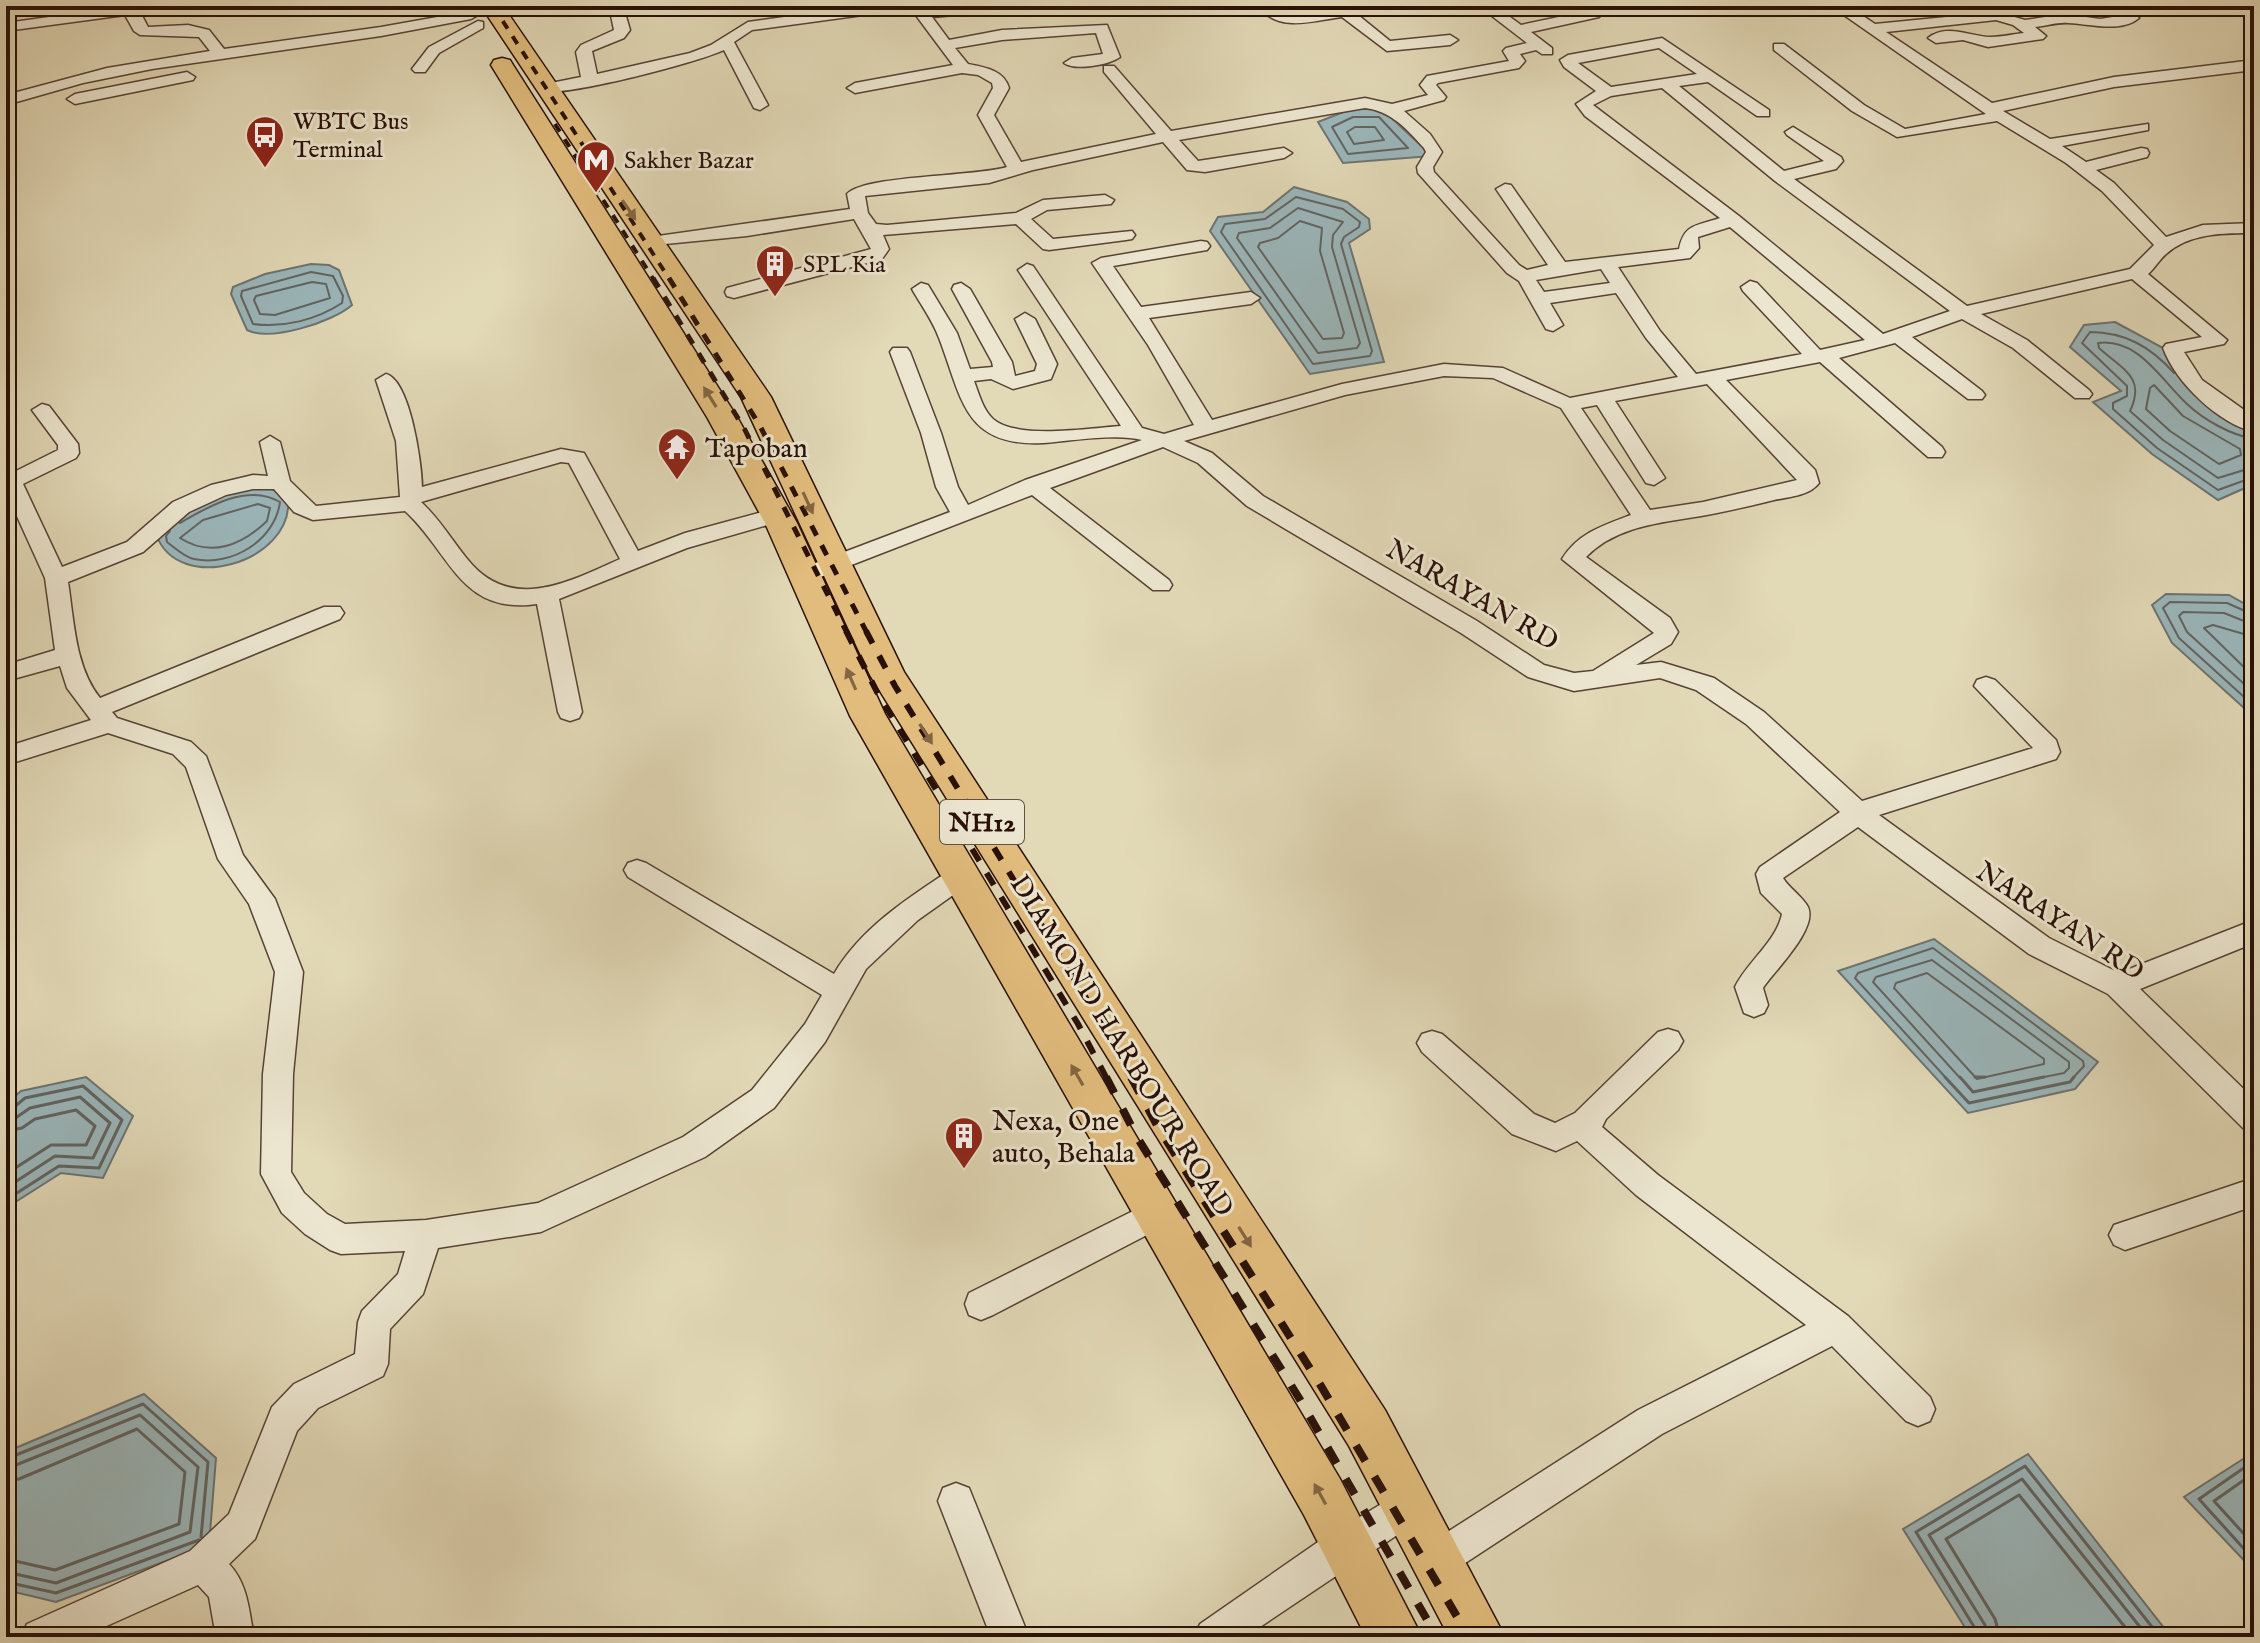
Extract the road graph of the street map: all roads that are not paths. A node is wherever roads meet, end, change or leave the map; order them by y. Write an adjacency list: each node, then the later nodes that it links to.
1 (616, 6): 27 (street)
2 (900, 6): 20 (street)
3 (1011, 6): 11 (street)
4 (1264, 6): 13 (street)
5 (1394, 6): 13 (street)
6 (1486, 6): 18 (street)
7 (1590, 6): 18 (street)
8 (1838, 6): 17 (street)
9 (2056, 6): 14 (street)
10 (2114, 6): 15 (street)
11 (919, 10): 22 (street)
12 (477, 13): 24 (street); 32 (street); 37 (highway, DIAMOND HARBOUR ROAD / NH12); 52 (highway, DIAMOND HARBOUR ROAD / NH12)
13 (1346, 13): 19 (street)
14 (1997, 16): 15 (street); 17 (street)
15 (2022, 25): 21 (street)
16 (6, 27): 26 (street)
17 (1872, 29): 21 (street)
18 (1518, 30): 23 (street)
19 (1450, 40)
20 (726, 42): 27 (street); 42 (street)
21 (1893, 43): 44 (street)
22 (945, 45): 29 (street); 31 (street)
23 (1539, 45): 28 (street); 43 (street)
24 (263, 47): 26 (street); 40 (street)
25 (1779, 47): 44 (street)
26 (220, 54): 41 (street)
27 (627, 54): 35 (street); 35 (street)
28 (1568, 60): 34 (street); 39 (street)
29 (1072, 63)
30 (2254, 65): 44 (street)
31 (960, 68): 38 (street); 55 (street)
32 (420, 69)
33 (1109, 69): 48 (street)
34 (1712, 77): 36 (street); 45 (street)
35 (590, 80): 37 (street)
36 (1667, 84): 39 (street); 54 (street)
37 (547, 88): 52 (highway, DIAMOND HARBOUR ROAD / NH12)
38 (855, 88)
39 (1608, 92): 60 (street)
40 (75, 99)
41 (6, 100)
42 (760, 105)
43 (1393, 109): 48 (street); 73 (street)
44 (1995, 112): 49 (street)
45 (1763, 113)
46 (2142, 127): 49 (street)
47 (1793, 132): 54 (street)
48 (1168, 136): 50 (street); 55 (street)
49 (2047, 144): 53 (street)
50 (1284, 153)
51 (2141, 153): 53 (street)
52 (583, 168): 64 (highway, DIAMOND HARBOUR ROAD / NH12, one-way to 64); 108 (highway, DIAMOND HARBOUR ROAD / NH12, one-way to 52)
53 (2083, 168): 67 (street)
54 (1781, 177): 81 (street)
55 (1020, 185): 57 (street); 58 (street); 59 (street)
56 (1505, 189): 70 (street)
57 (1105, 200)
58 (859, 213): 62 (street); 64 (street)
59 (1020, 218): 62 (street); 65 (street)
60 (1733, 220): 69 (street); 85 (street)
61 (2254, 228): 67 (street)
62 (871, 229): 78 (street)
63 (1126, 235): 65 (street)
64 (651, 242): 112 (highway, DIAMOND HARBOUR ROAD / NH12, one-way to 112)
65 (1081, 242): 68 (street)
66 (1201, 246): 68 (street)
67 (2165, 246): 72 (street)
68 (1101, 263): 82 (street)
69 (1606, 263): 70 (street); 74 (street)
70 (1560, 268): 73 (street)
71 (1027, 270): 99 (street)
72 (2136, 273): 81 (street); 97 (street)
73 (1526, 278): 80 (street)
74 (1624, 286): 80 (street); 89 (street)
75 (1750, 287): 87 (street)
76 (921, 289): 88 (street, NARAYAN RD)
77 (961, 289): 91 (street)
78 (734, 292)
79 (1251, 298): 82 (street)
80 (1537, 299): 84 (street)
81 (1964, 312): 85 (street); 92 (street)
82 (1135, 314): 98 (street)
83 (1025, 319): 91 (street)
84 (1553, 325)
85 (1888, 338): 87 (street); 93 (street)
86 (900, 352): 109 (street)
87 (1820, 356): 89 (street); 102 (street)
88 (961, 376): 91 (street); 99 (street, NARAYAN RD)
89 (1702, 379): 94 (street); 110 (street)
90 (386, 380): 107 (street)
91 (1005, 380)
92 (2082, 394)
93 (1975, 395)
94 (1602, 397): 95 (street); 103 (street)
95 (1568, 404): 98 (street); 110 (street)
96 (42, 410): 104 (street)
97 (2254, 426)
98 (1207, 429): 100 (street)
99 (1135, 432): 100 (street, NARAYAN RD)
100 (1164, 440): 106 (street); 119 (street, NARAYAN RD)
101 (270, 442): 105 (street)
102 (1935, 452)
103 (1654, 478)
104 (8, 483): 113 (street)
105 (280, 483): 107 (street); 113 (street)
106 (1033, 485): 109 (street); 114 (street)
107 (411, 500): 111 (street); 115 (street)
108 (777, 515): 111 (street); 112 (highway, DIAMOND HARBOUR ROAD / NH12)
109 (963, 515): 112 (street)
110 (1644, 518): 119 (street)
111 (633, 562): 115 (street)
112 (820, 570): 126 (highway, DIAMOND HARBOUR ROAD / NH12, one-way to 112); 143 (highway, DIAMOND HARBOUR ROAD / NH12, one-way to 143)
113 (56, 578): 117 (street)
114 (1161, 585)
115 (547, 594): 121 (street)
116 (332, 613): 122 (street)
117 (68, 655): 118 (street); 122 (street)
118 (6, 673)
119 (1594, 679): 124 (street, NARAYAN RD)
120 (1986, 686): 124 (street)
121 (570, 712)
122 (101, 717): 123 (street); 137 (street)
123 (6, 756)
124 (1858, 813): 128 (street, NARAYAN RD); 130 (street)
125 (637, 870): 129 (street)
126 (961, 876): 129 (street); 136 (highway, DIAMOND HARBOUR ROAD / NH12, one-way to 126)
127 (2254, 931): 128 (street)
128 (2118, 986): 133 (street, NARAYAN RD)
129 (839, 991): 137 (street)
130 (1754, 1005)
131 (1668, 1041): 134 (street)
132 (1432, 1043): 134 (street)
133 (2254, 1119)
134 (1586, 1122): 140 (street)
135 (2254, 1192): 138 (street)
136 (1157, 1214): 139 (street); 144 (highway, DIAMOND HARBOUR ROAD / NH12, one-way to 136)
137 (426, 1235): 146 (street)
138 (2125, 1235)
139 (981, 1304)
140 (1836, 1327): 141 (street); 145 (street)
141 (1918, 1409)
142 (956, 1501): 149 (street)
143 (1408, 1506): 144 (street); 145 (highway, DIAMOND HARBOUR ROAD / NH12)
144 (1347, 1544): 150 (street); 151 (highway, DIAMOND HARBOUR ROAD / NH12)
145 (1437, 1560): 152 (highway, DIAMOND HARBOUR ROAD / NH12)
146 (203, 1564): 147 (street); 148 (street)
147 (40, 1637)
148 (235, 1637)
149 (1010, 1637)
150 (1213, 1637)
151 (1395, 1637)
152 (1478, 1637)

